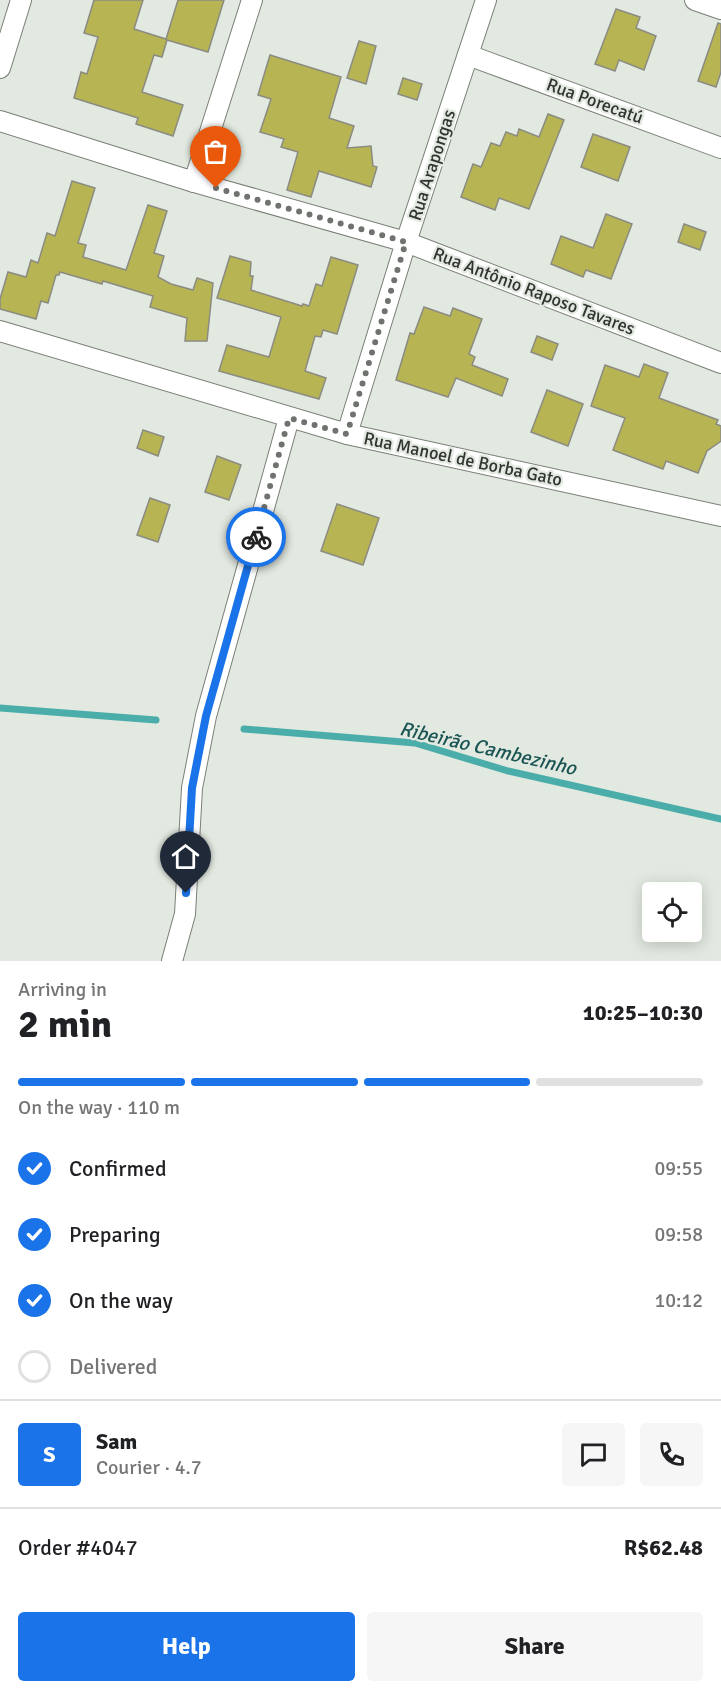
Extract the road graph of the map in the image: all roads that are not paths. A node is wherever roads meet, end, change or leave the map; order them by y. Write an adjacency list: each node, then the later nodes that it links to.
1 (21, 0): 7 (street)
2 (252, 0): 10 (street)
3 (486, 0): 6 (street, Rua Arapongas)
4 (695, 0): 5 (street)
5 (721, 9)
6 (468, 55): 9 (street, Rua Porecatú); 11 (street, Rua Arapongas)
7 (0, 68)
8 (0, 121): 10 (street, Rua Antônio Raposo Tavares)
9 (721, 148)
10 (194, 182): 11 (street, Rua Antônio Raposo Tavares)
11 (406, 242): 13 (street, Rua Antônio Raposo Tavares); 15 (street, Rua Arapongas)
12 (0, 331): 14 (street, Rua Manoel de Borba Gato)
13 (721, 363)
14 (289, 418): 15 (street, Rua Manoel de Borba Gato); 17 (street)
15 (347, 434): 16 (street, Rua Manoel de Borba Gato)
16 (721, 516)
17 (172, 961)

